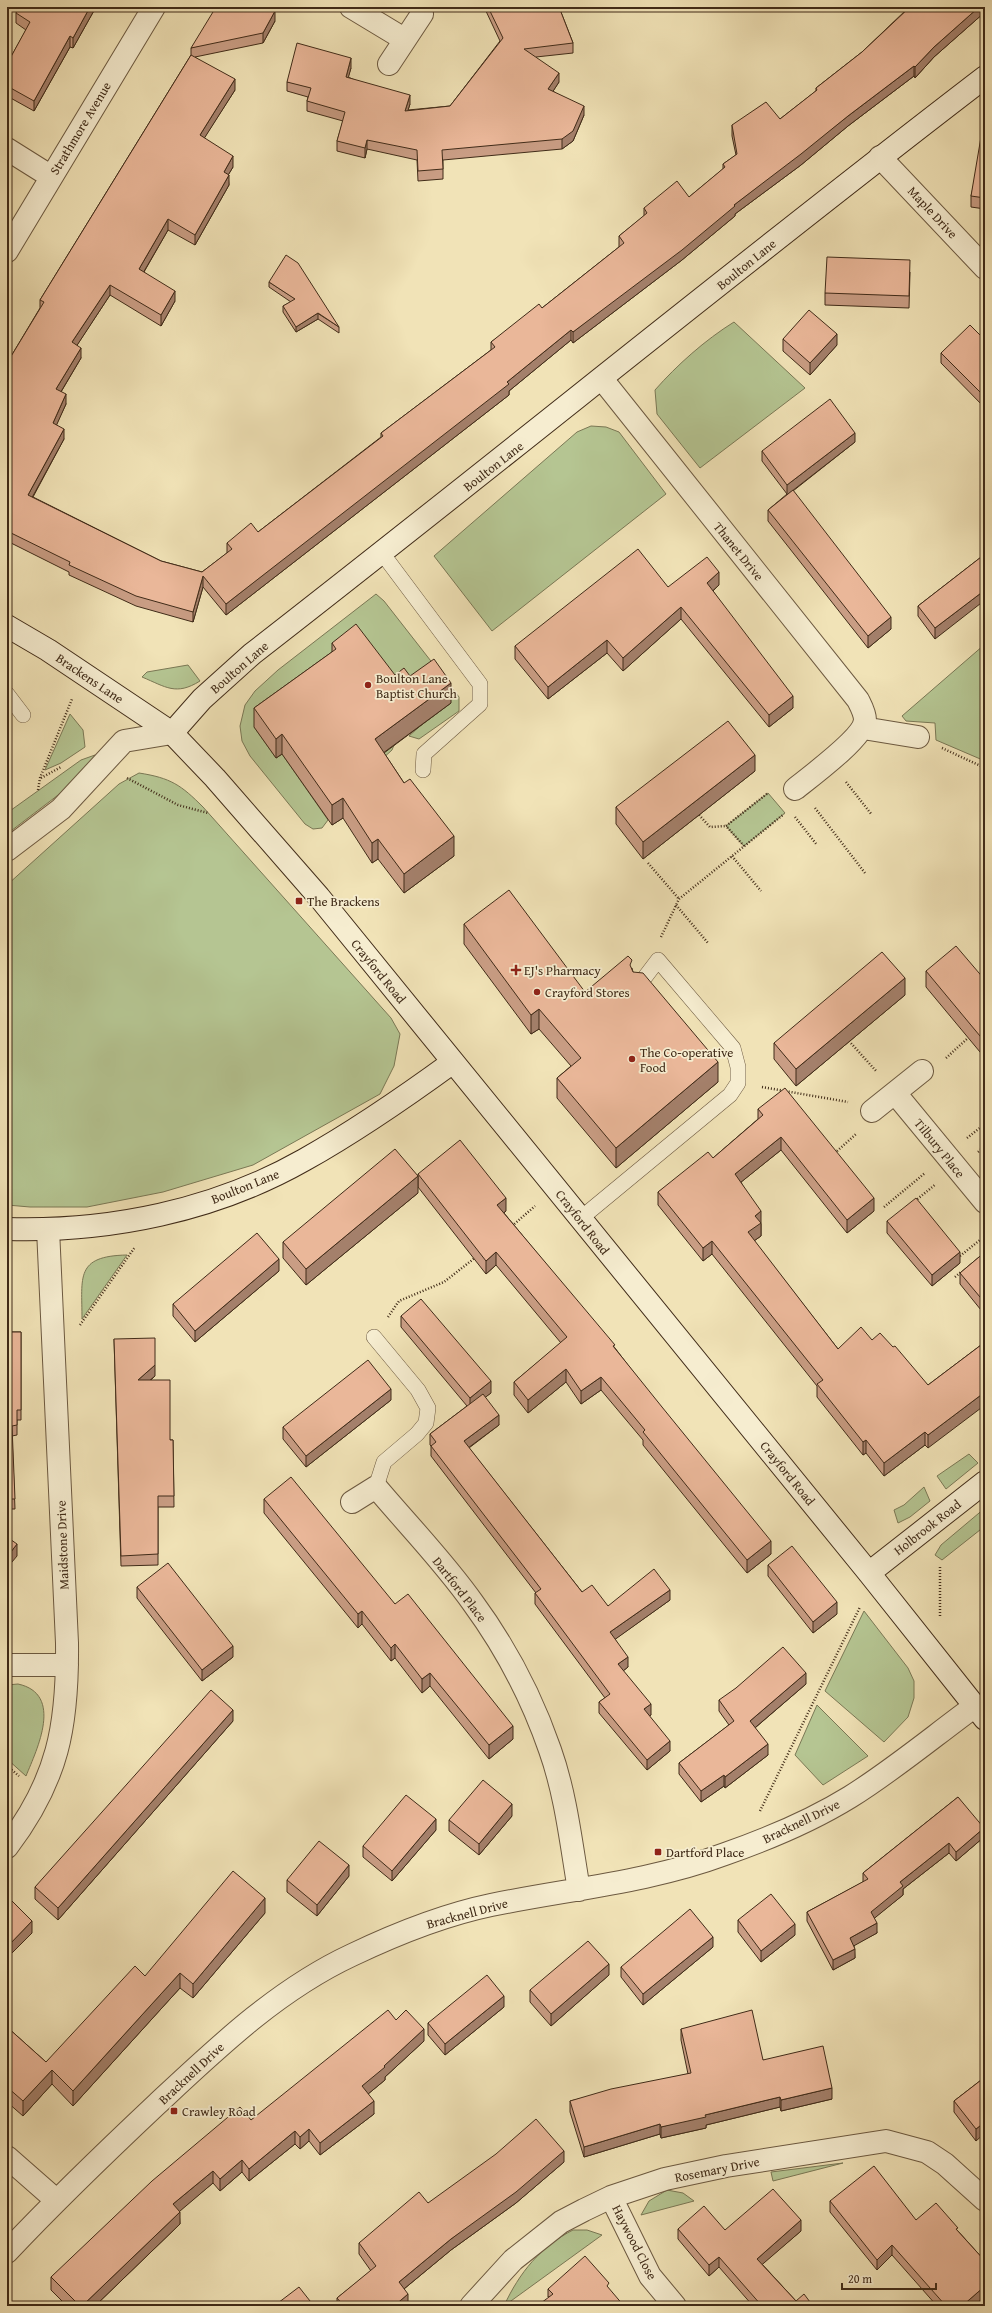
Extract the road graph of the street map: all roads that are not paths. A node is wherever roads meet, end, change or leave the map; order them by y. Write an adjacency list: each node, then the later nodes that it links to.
1 (154, 7): 9 (street, Strathmore Avenue)
2 (351, 7): 4 (street)
3 (422, 14): 4 (street)
4 (404, 38): 5 (street)
5 (389, 64)
6 (985, 77): 8 (street, Boulton Lane)
7 (7, 149): 9 (street)
8 (880, 157): 11 (street, Maple Drive); 12 (street, Boulton Lane)
9 (50, 176): 10 (street, Strathmore Avenue)
10 (7, 251)
11 (985, 268)
12 (602, 379): 13 (street, Boulton Lane); 17 (street, Thanet Drive)
13 (382, 553): 18 (street, Boulton Lane); 20 (lane)
14 (7, 626): 18 (street, Brackens Lane)
15 (7, 694): 16 (lane)
16 (23, 715)
17 (863, 728): 19 (street); 21 (street)
18 (172, 733): 22 (street); 24 (street, Crayford Road)
19 (918, 737)
20 (423, 770)
21 (798, 794)
22 (7, 850)
23 (639, 985): 29 (lane)
24 (453, 1062): 29 (street, Crayford Road); 31 (street, Boulton Lane)
25 (922, 1071): 26 (street)
26 (895, 1093): 27 (street); 28 (street, Tilbury Place)
27 (872, 1111)
28 (985, 1202)
29 (580, 1219): 36 (street, Crayford Road)
30 (7, 1229): 31 (street, Boulton Lane)
31 (48, 1230): 38 (street, Maidstone Drive)
32 (374, 1337): 34 (lane)
33 (985, 1482): 36 (street, Holbrook Road)
34 (376, 1487): 35 (street); 41 (street, Dartford Place)
35 (352, 1502)
36 (872, 1576): 39 (street, Crayford Road)
37 (7, 1665): 38 (street)
38 (67, 1665): 40 (street, Maidstone Drive)
39 (980, 1712): 41 (street, Bracknell Drive)
40 (7, 1847)
41 (579, 1890): 44 (street, Bracknell Drive)
42 (7, 2157): 44 (street)
43 (611, 2197): 45 (street, Rosemary Drive); 47 (street, Rosemary Drive); 48 (street, Haywood Close)
44 (56, 2200): 46 (street, Bracknell Drive)
45 (985, 2200)
46 (7, 2252)
47 (471, 2306)
48 (675, 2306)

